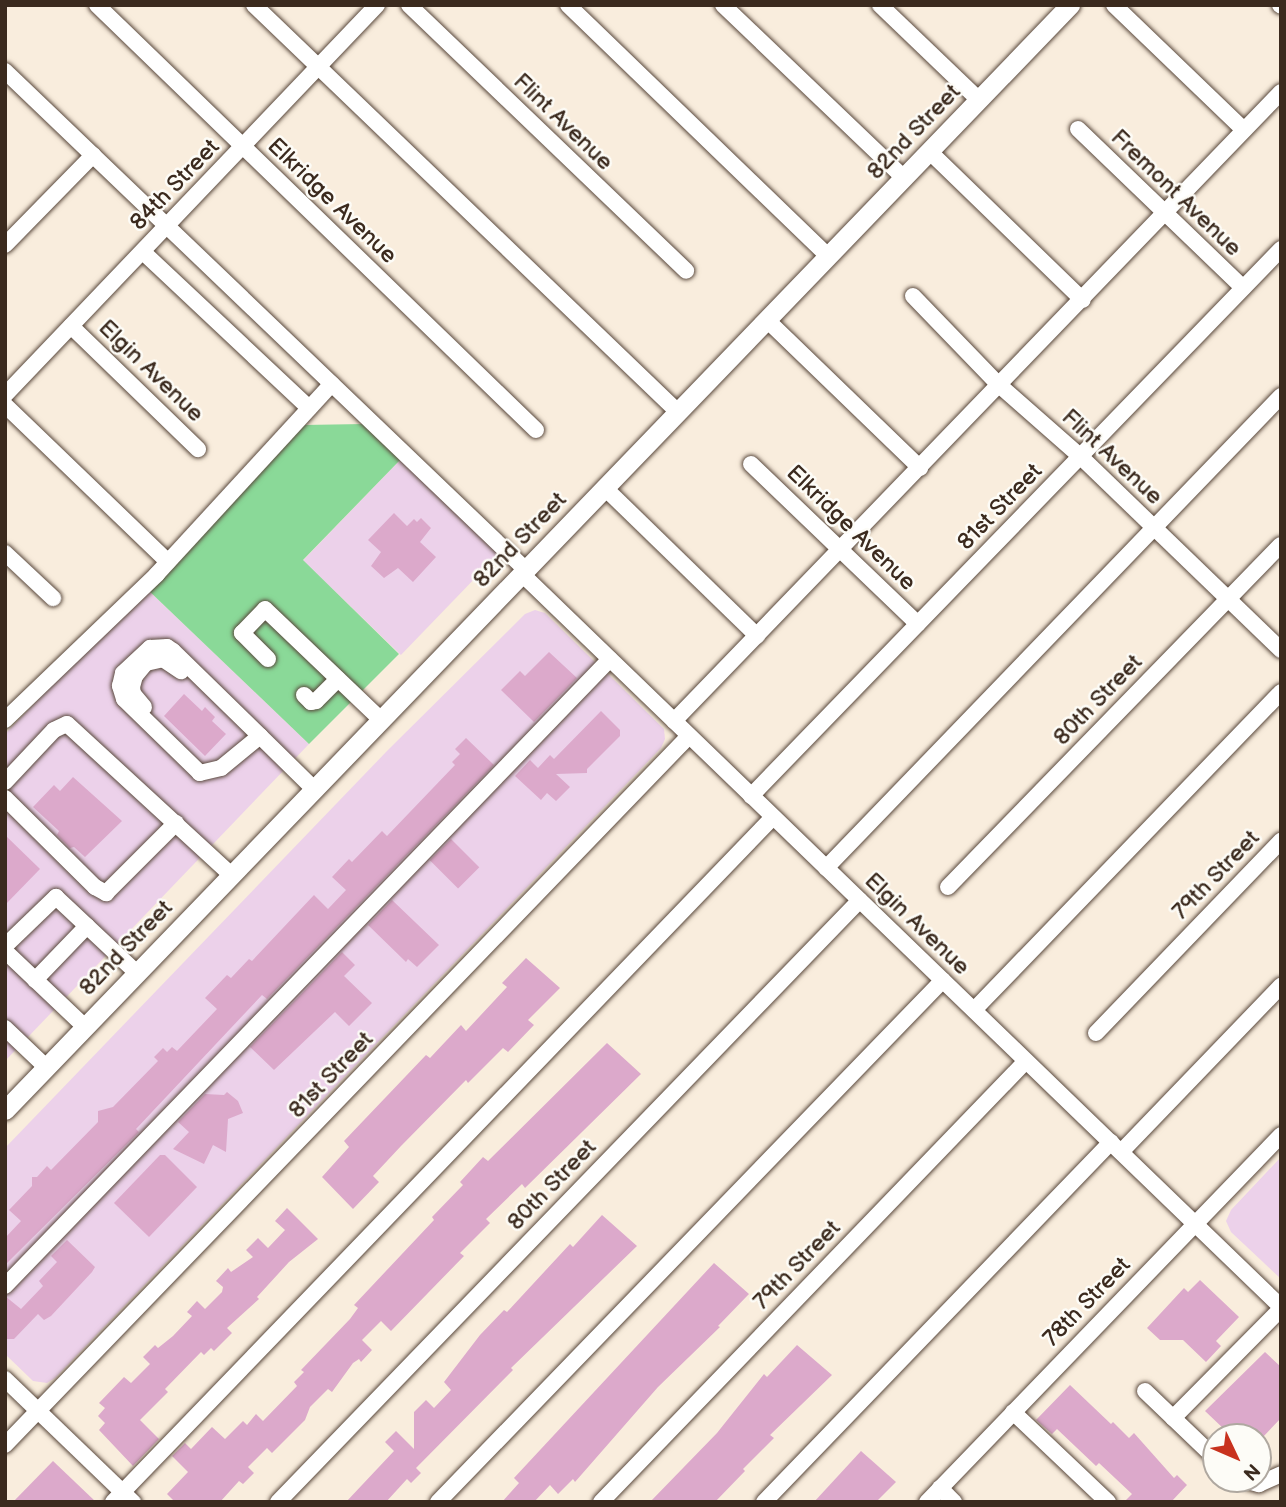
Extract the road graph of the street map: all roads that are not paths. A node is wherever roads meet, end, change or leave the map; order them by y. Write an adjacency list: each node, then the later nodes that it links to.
1 (97, 5): 16 (street, Elkridge Avenue)
2 (254, 5): 10 (street)
3 (377, 5): 10 (street, 84th Street)
4 (409, 5): 26 (street, Flint Avenue)
5 (568, 5): 25 (street)
6 (723, 5): 19 (street)
7 (880, 5): 13 (street)
8 (1070, 5): 13 (main road, 82nd Street)
9 (1114, 5): 15 (street)
10 (318, 67): 16 (street, 84th Street); 38 (street)
11 (5, 71): 18 (street, Elgin Avenue)
12 (1281, 92): 15 (street)
13 (979, 100): 17 (main road, 82nd Street)
14 (1078, 129): 20 (street, Fremont Avenue)
15 (1244, 130): 20 (street)
16 (243, 147): 21 (street, 84th Street); 39 (street, Elkridge Avenue)
17 (929, 151): 19 (main road, 82nd Street); 29 (street)
18 (93, 155): 21 (street, Elgin Avenue); 22 (street)
19 (904, 178): 25 (main road, 82nd Street)
20 (1166, 215): 27 (street, Fremont Avenue); 29 (street)
21 (169, 224): 24 (street, 84th Street); 32 (street, Elgin Avenue)
22 (5, 245)
23 (1281, 249): 27 (street, 81st Street)
24 (143, 252): 31 (street, 84th Street); 37 (street)
25 (828, 256): 30 (main road, 82nd Street)
26 (686, 271)
27 (1242, 288): 41 (street, 81st Street)
28 (913, 296): 33 (street, Flint Avenue)
29 (1083, 300): 33 (street)
30 (766, 320): 38 (main road, 82nd Street); 43 (street)
31 (71, 326): 34 (street, 84th Street); 40 (street, Elgin Avenue)
32 (332, 384): 37 (street); 50 (street, Elgin Avenue)
33 (998, 384): 41 (street, Flint Avenue); 43 (street)
34 (5, 395)
35 (1281, 396): 45 (street)
36 (5, 405): 49 (street)
37 (309, 408): 49 (street)
38 (678, 412): 44 (main road, 82nd Street)
39 (536, 430)
40 (198, 449)
41 (1080, 456): 45 (street, Flint Avenue); 53 (street, 81st Street)
42 (751, 464): 47 (street, Elkridge Avenue)
43 (920, 468): 47 (street)
44 (605, 488): 50 (main road, 82nd Street); 54 (street)
45 (1154, 528): 52 (street, Flint Avenue); 75 (street)
46 (1281, 545): 52 (street, 80th Street)
47 (841, 551): 53 (street, Elkridge Avenue); 54 (street)
48 (5, 553): 51 (street)
49 (168, 562): 62 (street)
50 (524, 572): 57 (street, Elgin Avenue); 64 (main road, 82nd Street)
51 (53, 598)
52 (1228, 599): 55 (street, Flint Avenue); 77 (street, 80th Street)
53 (918, 624): 70 (street, 81st Street)
54 (757, 636): 65 (street)
55 (1281, 650)
56 (268, 659): 58 (street)
57 (610, 659): 65 (street, Elgin Avenue); 96 (street)
58 (338, 679): 61 (street); 64 (street)
59 (1281, 692): 86 (street)
60 (5, 695): 62 (street)
61 (304, 695)
62 (18, 707): 63 (street)
63 (5, 720)
64 (381, 720): 69 (main road, 82nd Street)
65 (674, 721): 67 (street, Elgin Avenue)
66 (260, 736): 66 (street); 69 (street)
67 (690, 736): 70 (street, Elgin Avenue); 100 (street, 81st Street)
68 (5, 782): 73 (street)
69 (314, 789): 76 (main road, 82nd Street)
70 (751, 796): 72 (street, Elgin Avenue)
71 (5, 798): 73 (street)
72 (773, 817): 75 (street, Elgin Avenue); 106 (street)
73 (176, 823): 76 (street)
74 (1281, 841): 89 (street, 79th Street)
75 (826, 867): 78 (street, Elgin Avenue)
76 (231, 875): 82 (main road, 82nd Street)
77 (948, 887)
78 (860, 900): 84 (street, Elgin Avenue); 107 (street, 80th Street)
79 (87, 926): 80 (street); 82 (street); 83 (street)
80 (5, 946)
81 (5, 951): 83 (street)
82 (137, 973): 87 (main road, 82nd Street)
83 (35, 979): 87 (street)
84 (943, 980): 86 (street, Elgin Avenue); 108 (street)
85 (1281, 986): 94 (street)
86 (974, 1010): 90 (street, Elgin Avenue)
87 (85, 1027): 91 (main road, 82nd Street)
88 (5, 1028): 91 (street)
89 (1096, 1033)
90 (1026, 1061): 94 (street, Elgin Avenue); 109 (street, 79th Street)
91 (46, 1067): 92 (main road, 82nd Street)
92 (5, 1110)
93 (1281, 1135): 95 (street, 78th Street)
94 (1116, 1147): 95 (street, Elgin Avenue); 110 (street)
95 (1195, 1224): 97 (street, Elgin Avenue); 101 (street, 78th Street)
96 (5, 1286)
97 (1281, 1308): 102 (street)
98 (5, 1379): 100 (street)
99 (1145, 1391): 102 (street)
100 (38, 1411): 103 (street, 81st Street); 106 (street)
101 (1013, 1412): 105 (street, 78th Street); 113 (street)
102 (1173, 1418): 104 (street)
103 (5, 1446)
104 (1202, 1446)
105 (940, 1488): 111 (street, 78th Street); 112 (street)
106 (123, 1498)
107 (278, 1502)
108 (438, 1502)
109 (601, 1502)
110 (764, 1502)
111 (927, 1502)
112 (954, 1502)
113 (1108, 1502)

